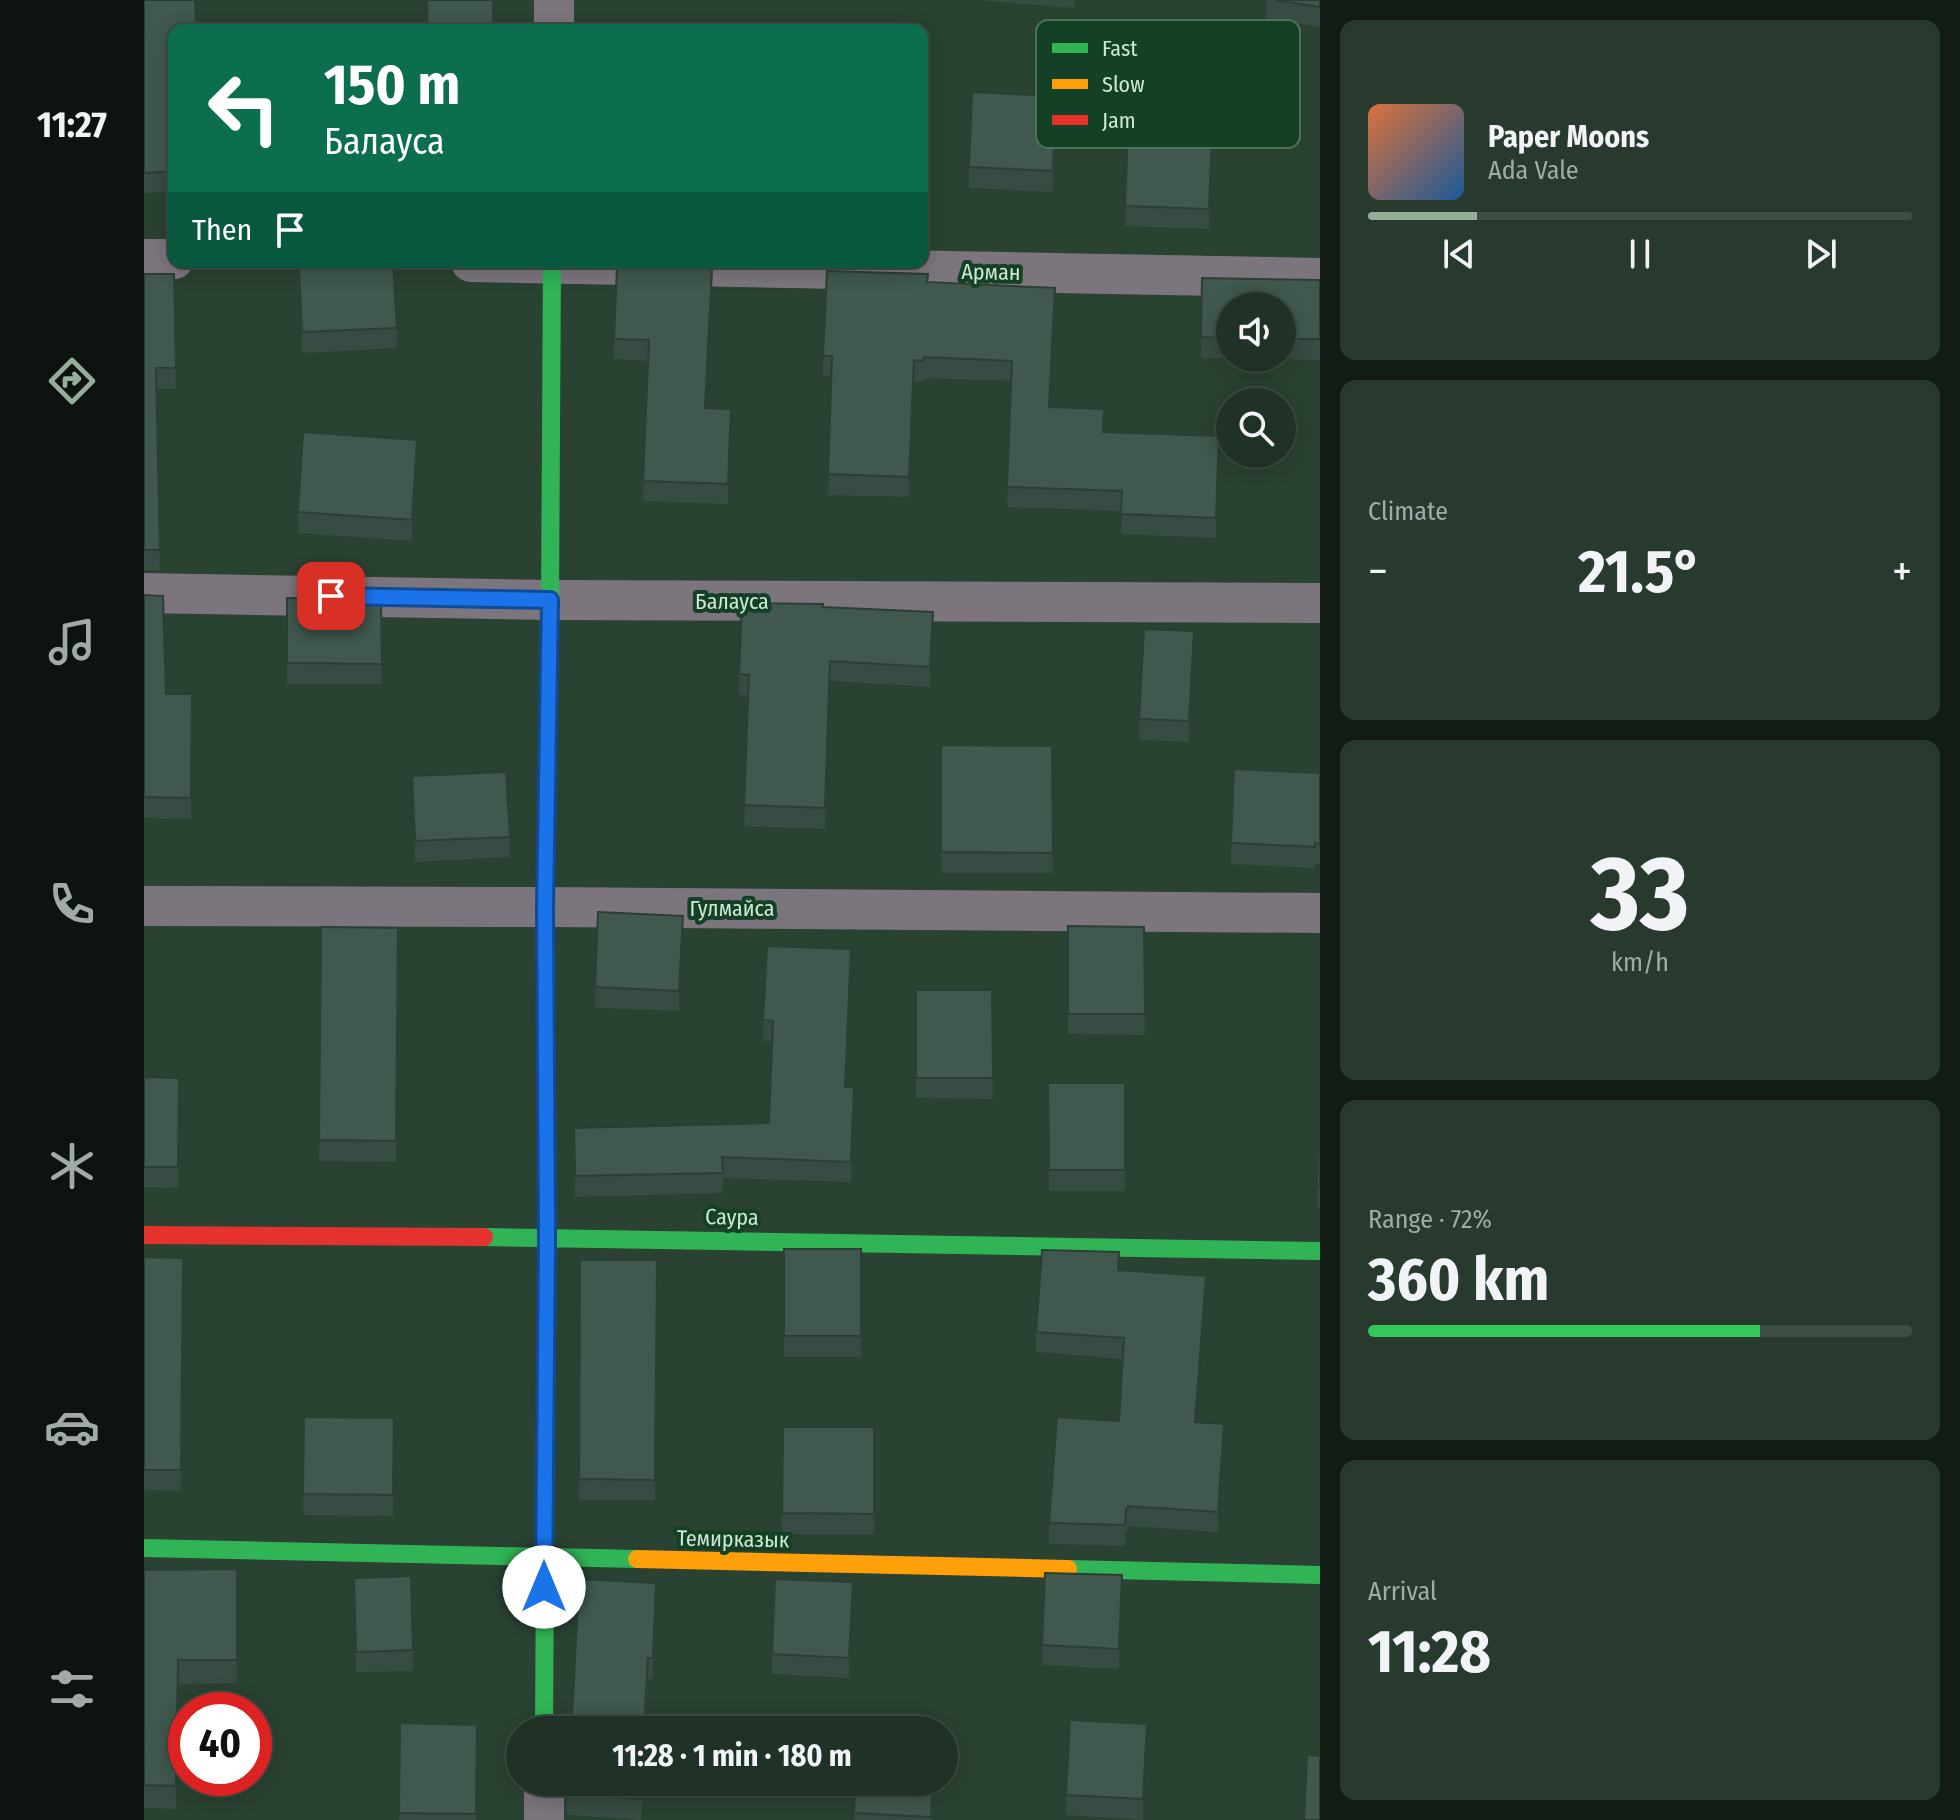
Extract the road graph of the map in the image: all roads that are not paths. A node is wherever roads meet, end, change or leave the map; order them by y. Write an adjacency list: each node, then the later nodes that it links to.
1 (554, 0): 2 (street)
2 (554, 24)
3 (144, 259): 4 (street)
4 (168, 259)
5 (552, 268): 9 (street)
6 (840, 268): 7 (street, Арман)
7 (1320, 278)
8 (144, 593): 9 (street, Балауса)
9 (550, 600): 10 (street, Балауса); 12 (street)
10 (1320, 603)
11 (144, 906): 12 (street, Гулмайса)
12 (545, 907): 13 (street, Гулмайса); 15 (street)
13 (1320, 913)
14 (144, 1235): 15 (street, Саура)
15 (547, 1237): 16 (street, Саура); 18 (street)
16 (1320, 1251)
17 (144, 1548): 18 (street, Темирказык)
18 (544, 1559): 19 (street, Темирказык); 20 (street)
19 (1320, 1575)
20 (544, 1716)
21 (544, 1796): 22 (street)
22 (544, 1820)

